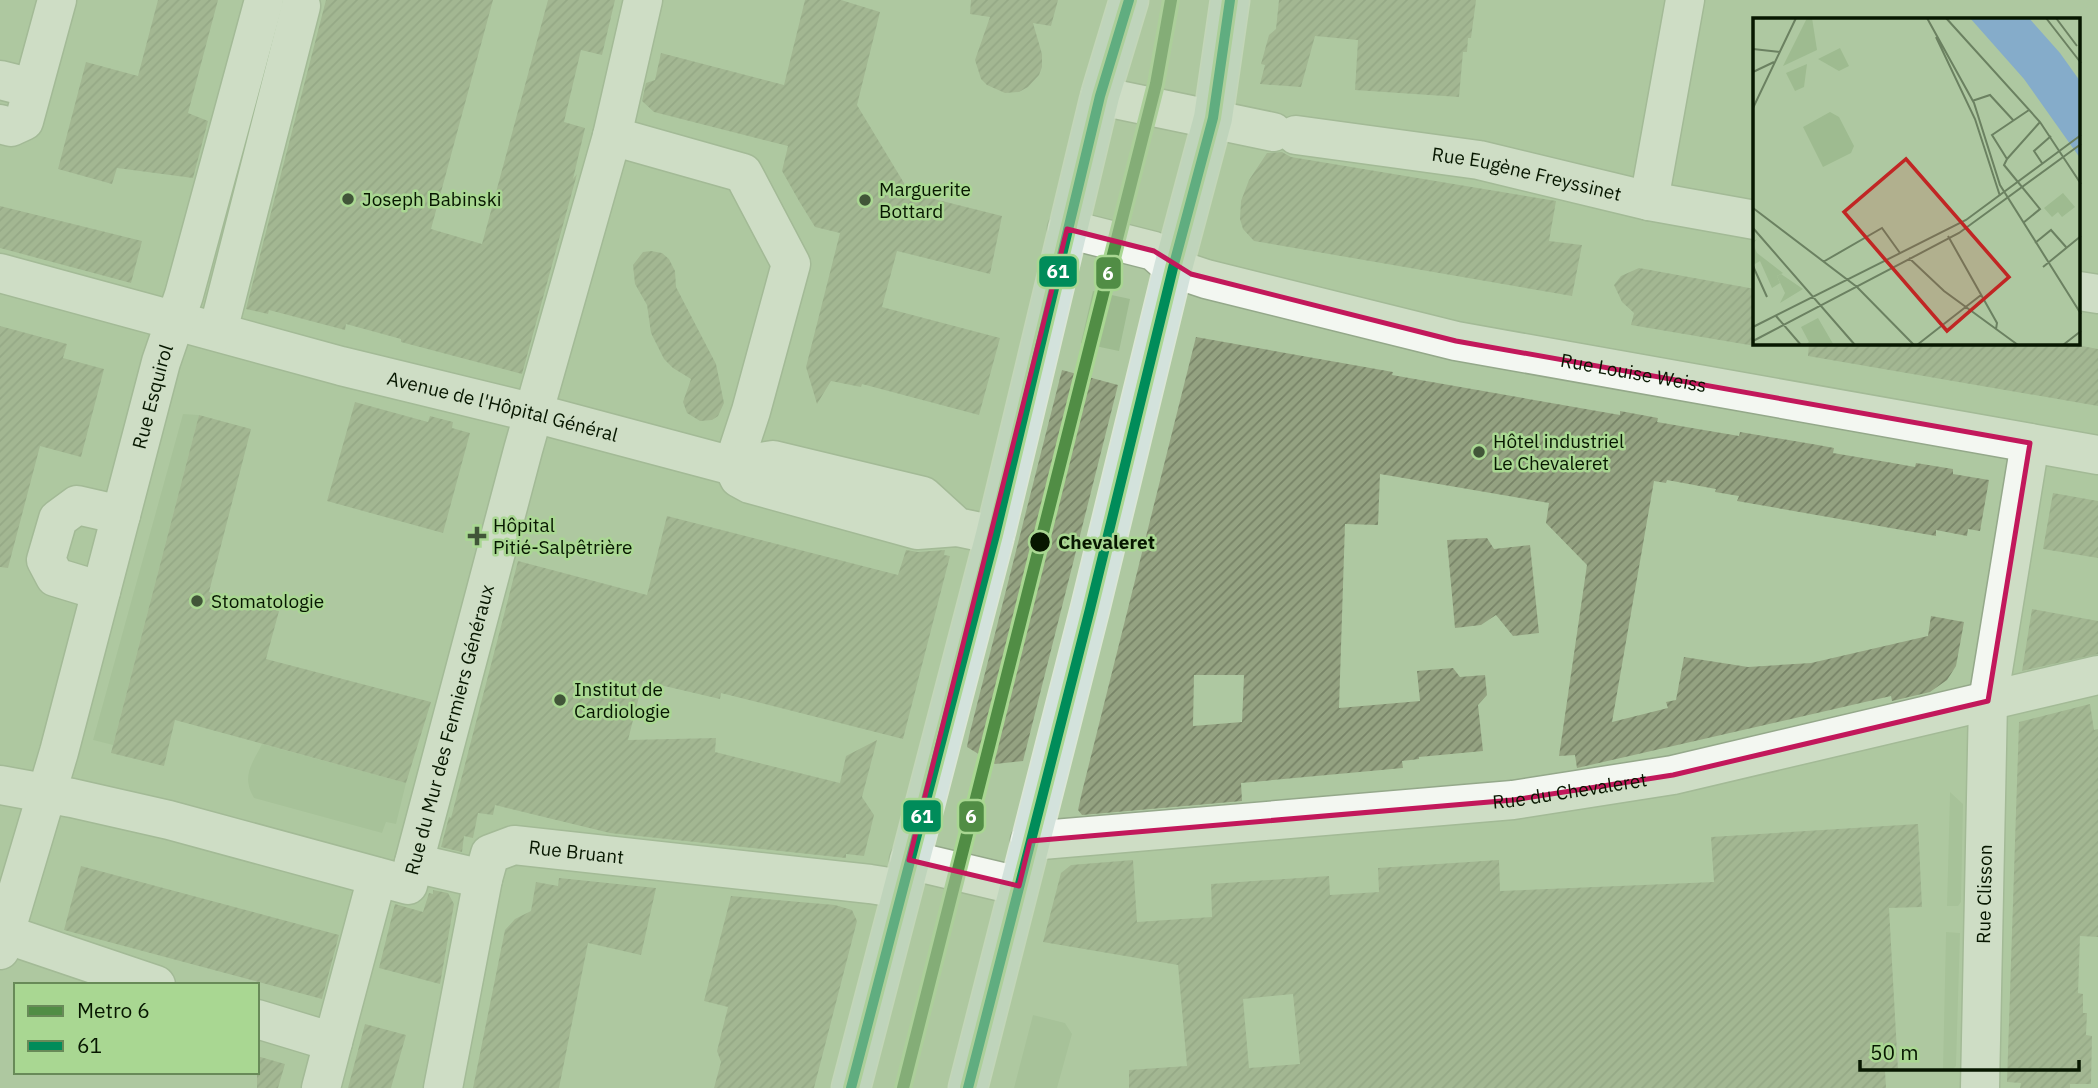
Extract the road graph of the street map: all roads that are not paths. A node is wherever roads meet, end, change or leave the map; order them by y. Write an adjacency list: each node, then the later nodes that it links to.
1 (57, 0): 7 (street)
2 (643, 0): 11 (street, Rue du Mur des Fermiers Généraux)
3 (1129, 0): 8 (main road)
4 (1230, 0): 9 (main road)
5 (1685, 0): 12 (street)
6 (282, 3): 19 (street, Rue Esquirol); 20 (street)
7 (16, 84): 10 (street)
8 (1100, 96): 9 (street, Rue Eugène Freyssinet); 14 (main road)
9 (1213, 118): 12 (street, Rue Eugène Freyssinet); 15 (main road)
10 (0, 124)
11 (612, 136): 21 (street, Rue du Mur des Fermiers Généraux); 24 (street)
12 (1649, 201): 13 (street, Rue Eugène Freyssinet)
13 (1753, 220)
14 (1068, 229): 15 (street, Rue Louise Weiss); 26 (main road)
15 (1172, 268): 22 (street, Rue Louise Weiss); 32 (main road)
16 (0, 273): 19 (street, Avenue de l'Hôpital Général)
17 (2080, 290): 18 (street)
18 (2098, 294)
19 (175, 319): 20 (street, Avenue de l'Hôpital Général); 25 (street, Rue Esquirol)
20 (218, 331): 21 (street, Avenue de l'Hôpital Général)
21 (534, 413): 24 (street, Avenue de l'Hôpital Général); 34 (street, Rue du Mur des Fermiers Généraux)
22 (2030, 443): 23 (street, Rue Louise Weiss); 29 (street, Rue Clisson)
23 (2098, 455)
24 (733, 466): 26 (street, Avenue de l'Hôpital Général)
25 (121, 515): 27 (street, Rue Esquirol); 27 (street)
26 (995, 535): 33 (main road)
27 (101, 591): 31 (street, Rue Esquirol)
28 (2098, 675): 29 (street, Rue du Chevaleret)
29 (1988, 701): 32 (street, Rue du Chevaleret); 45 (street, Rue Clisson)
30 (0, 785): 31 (street)
31 (47, 794): 34 (street); 37 (street, Rue Esquirol)
32 (1030, 841): 36 (main road)
33 (906, 874): 35 (street, Rue Bruant); 36 (street); 43 (main road)
34 (399, 875): 35 (street); 40 (street, Rue du Mur des Fermiers Généraux)
35 (483, 879): 42 (street, Rue Bruant)
36 (1019, 886): 44 (main road)
37 (2, 942): 38 (street)
38 (149, 983)
39 (270, 1023): 40 (street)
40 (333, 1042): 41 (street, Rue du Mur des Fermiers Généraux)
41 (321, 1088)
42 (443, 1088)
43 (851, 1088)
44 (968, 1088)
45 (1980, 1088)

